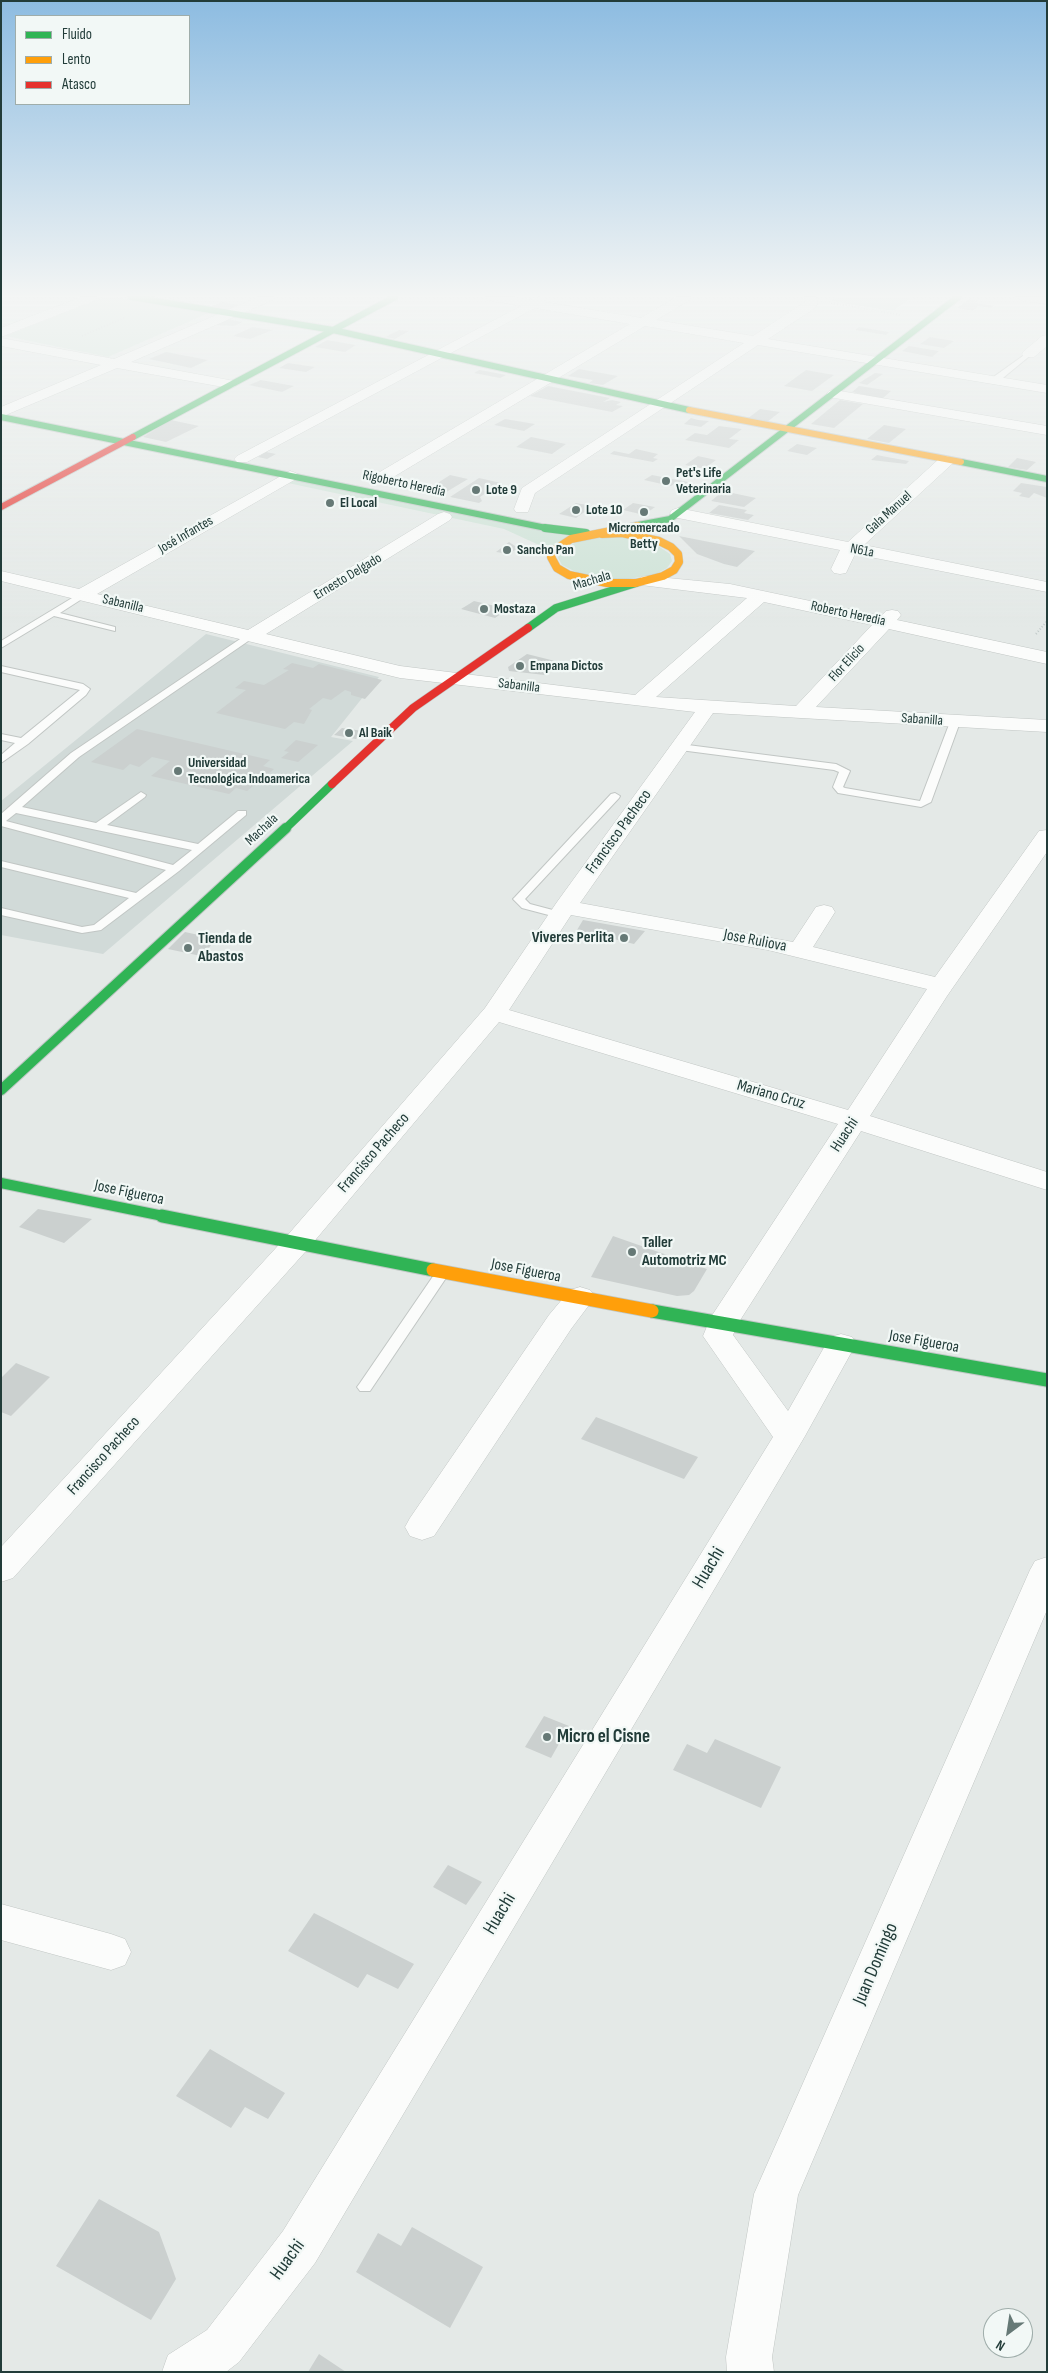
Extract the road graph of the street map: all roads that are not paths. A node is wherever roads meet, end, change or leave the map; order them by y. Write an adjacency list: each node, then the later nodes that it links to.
1 (13, 408): 9 (street)
2 (185, 408): 13 (main road)
3 (338, 408): 14 (street)
4 (498, 408): 17 (street)
5 (656, 408): 20 (street)
6 (673, 408): 11 (main road)
7 (815, 408): 11 (main road)
8 (913, 408): 12 (street)
9 (1, 413)
10 (1, 417): 13 (main road, Rigoberto Heredia)
11 (783, 430): 15 (main road); 21 (main road)
12 (1047, 431)
13 (121, 442): 16 (main road, Rigoberto Heredia); 19 (main road)
14 (242, 459)
15 (946, 461): 18 (main road); 26 (street, Gala Manuel)
16 (284, 479): 22 (main road, Rigoberto Heredia); 24 (main road, Rigoberto Heredia); 33 (street, José Infantes)
17 (378, 479)
18 (1047, 479)
19 (1, 507)
20 (522, 508)
21 (674, 516): 24 (main road); 25 (main road); 26 (street, N61a)
22 (444, 518): 23 (main road, Rigoberto Heredia); 39 (street, Ernesto Delgado)
23 (514, 534)
24 (597, 534): 25 (main road, Rigoberto Heredia); 27 (main road, Rigoberto Heredia)
25 (659, 540): 28 (main road, Rigoberto Heredia)
26 (851, 548): 29 (street, Gala Manuel); 32 (street, N61a)
27 (551, 559): 31 (main road); 35 (main road, Machala)
28 (692, 566): 31 (main road); 37 (street, Roberto Heredia)
29 (840, 569)
30 (1, 576): 33 (street, Sabanilla)
31 (641, 582): 34 (street, Roberto Heredia); 35 (main road, Machala)
32 (1044, 588)
33 (82, 594): 36 (lane); 39 (street, Sabanilla)
34 (761, 595): 37 (street, Roberto Heredia); 45 (street)
35 (556, 608): 44 (main road, Machala)
36 (51, 614): 38 (lane); 40 (lane)
37 (888, 618): 41 (street, Roberto Heredia); 42 (street, Roberto Heredia); 47 (street, Flor Elicio)
38 (112, 629)
39 (252, 635): 44 (street, Sabanilla); 56 (lane)
40 (4, 641)
41 (1047, 649)
42 (1047, 658)
43 (2, 669): 51 (lane)
44 (456, 678): 45 (street, Sabanilla); 71 (main road, Machala)
45 (639, 701): 46 (street, Sabanilla)
46 (708, 707): 47 (street, Sabanilla); 52 (street, Francisco Pacheco)
47 (802, 712): 48 (street, Sabanilla)
48 (955, 722): 49 (street, Sabanilla); 52 (lane)
49 (1047, 726)
50 (1, 737): 51 (lane)
51 (24, 742): 53 (lane)
52 (680, 747): 66 (street, Francisco Pacheco)
53 (1, 760)
54 (141, 794): 59 (lane)
55 (615, 796): 66 (lane)
56 (14, 809): 58 (lane); 59 (lane)
57 (242, 813): 61 (lane)
58 (1, 822): 63 (lane)
59 (99, 826): 61 (lane)
60 (1047, 836): 69 (street, Huachi)
61 (200, 848): 63 (lane)
62 (1, 864): 64 (lane)
63 (176, 870): 64 (lane)
64 (139, 897): 65 (lane)
65 (1, 911)
66 (563, 911): 68 (street, Jose Ruliova); 70 (street, Francisco Pacheco)
67 (824, 912): 68 (street)
68 (799, 950): 69 (street, Jose Ruliova)
69 (942, 986): 72 (street, Huachi)
70 (494, 1013): 72 (street, Mariano Cruz); 75 (street, Francisco Pacheco)
71 (1, 1090)
72 (854, 1120): 73 (street, Mariano Cruz); 78 (street, Huachi)
73 (1047, 1181)
74 (1, 1183): 75 (main road, Jose Figueroa)
75 (296, 1244): 76 (main road, Jose Figueroa); 84 (street, Francisco Pacheco)
76 (443, 1272): 77 (main road, Jose Figueroa); 81 (lane)
77 (580, 1297): 78 (main road, Jose Figueroa); 83 (street)
78 (722, 1324): 79 (main road, Jose Figueroa); 82 (street)
79 (841, 1344): 80 (main road, Jose Figueroa); 82 (street, Huachi)
80 (1047, 1380)
81 (365, 1387)
82 (789, 1436): 88 (street, Huachi)
83 (422, 1527)
84 (1, 1569)
85 (1047, 1570): 89 (street, Juan Domingo)
86 (1, 1922): 87 (street)
87 (111, 1952)
88 (185, 2372)
89 (751, 2372)

